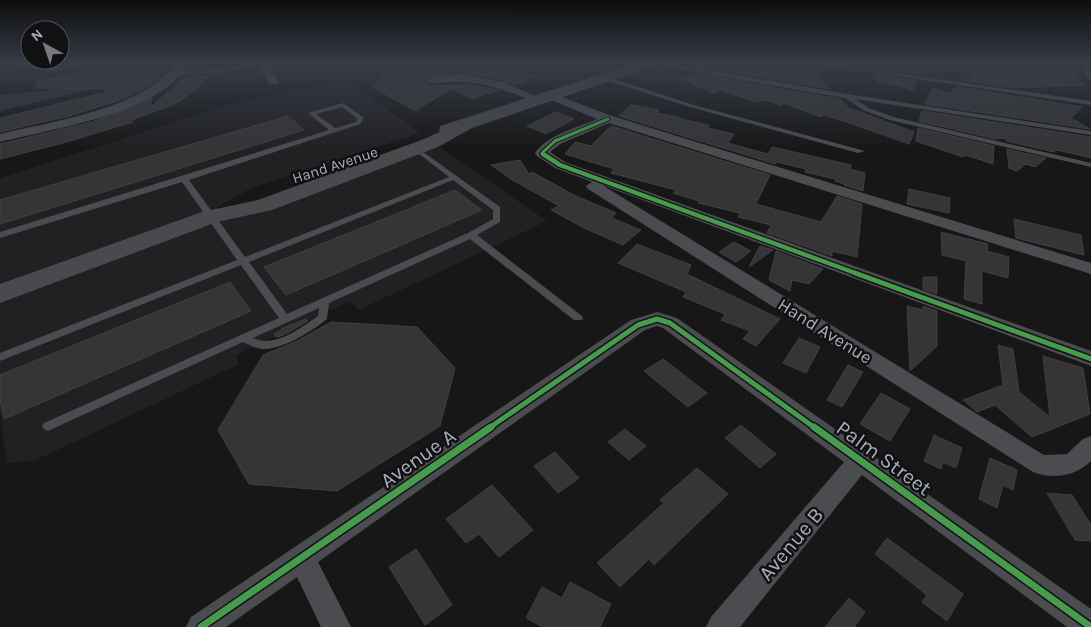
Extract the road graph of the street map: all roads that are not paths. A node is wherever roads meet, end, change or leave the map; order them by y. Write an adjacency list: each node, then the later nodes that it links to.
1 (149, 92): 14 (street)
2 (525, 92): 8 (street)
3 (562, 92): 8 (street, Hand Avenue)
4 (649, 92): 16 (lane)
5 (825, 92): 7 (lane)
6 (1012, 92): 9 (lane)
7 (847, 96): 13 (lane); 18 (lane)
8 (545, 98): 10 (street); 11 (street, Hand Avenue)
9 (1091, 104)
10 (608, 118): 17 (street); 25 (street)
11 (464, 126): 15 (street, Hand Avenue); 21 (street, Hand Avenue)
12 (334, 131): 12 (lane); 20 (lane)
13 (1091, 133)
14 (0, 138)
15 (416, 149): 19 (lane); 21 (street, Hand Avenue)
16 (861, 151)
17 (560, 165): 33 (street); 35 (street, Hand Avenue)
18 (1091, 165)
19 (455, 177): 22 (lane); 24 (lane)
20 (184, 179): 21 (lane); 23 (lane)
21 (210, 217): 24 (lane); 26 (street, Hand Avenue)
22 (471, 235): 27 (lane); 28 (lane)
23 (0, 236)
24 (243, 261): 29 (lane); 32 (lane)
25 (1091, 270)
26 (0, 294)
27 (324, 302): 29 (lane); 31 (lane)
28 (578, 318)
29 (285, 319): 31 (lane)
30 (657, 319): 36 (street, Palm Street); 37 (street, Avenue A)
31 (244, 338): 34 (lane)
32 (0, 357)
33 (1091, 359)
34 (48, 426)
35 (1091, 446)
36 (860, 461): 40 (street, Avenue B); 41 (street, Palm Street)
37 (302, 558): 38 (street, Avenue A); 39 (street)
38 (201, 627)
39 (336, 627)
40 (721, 627)
41 (1091, 627)

